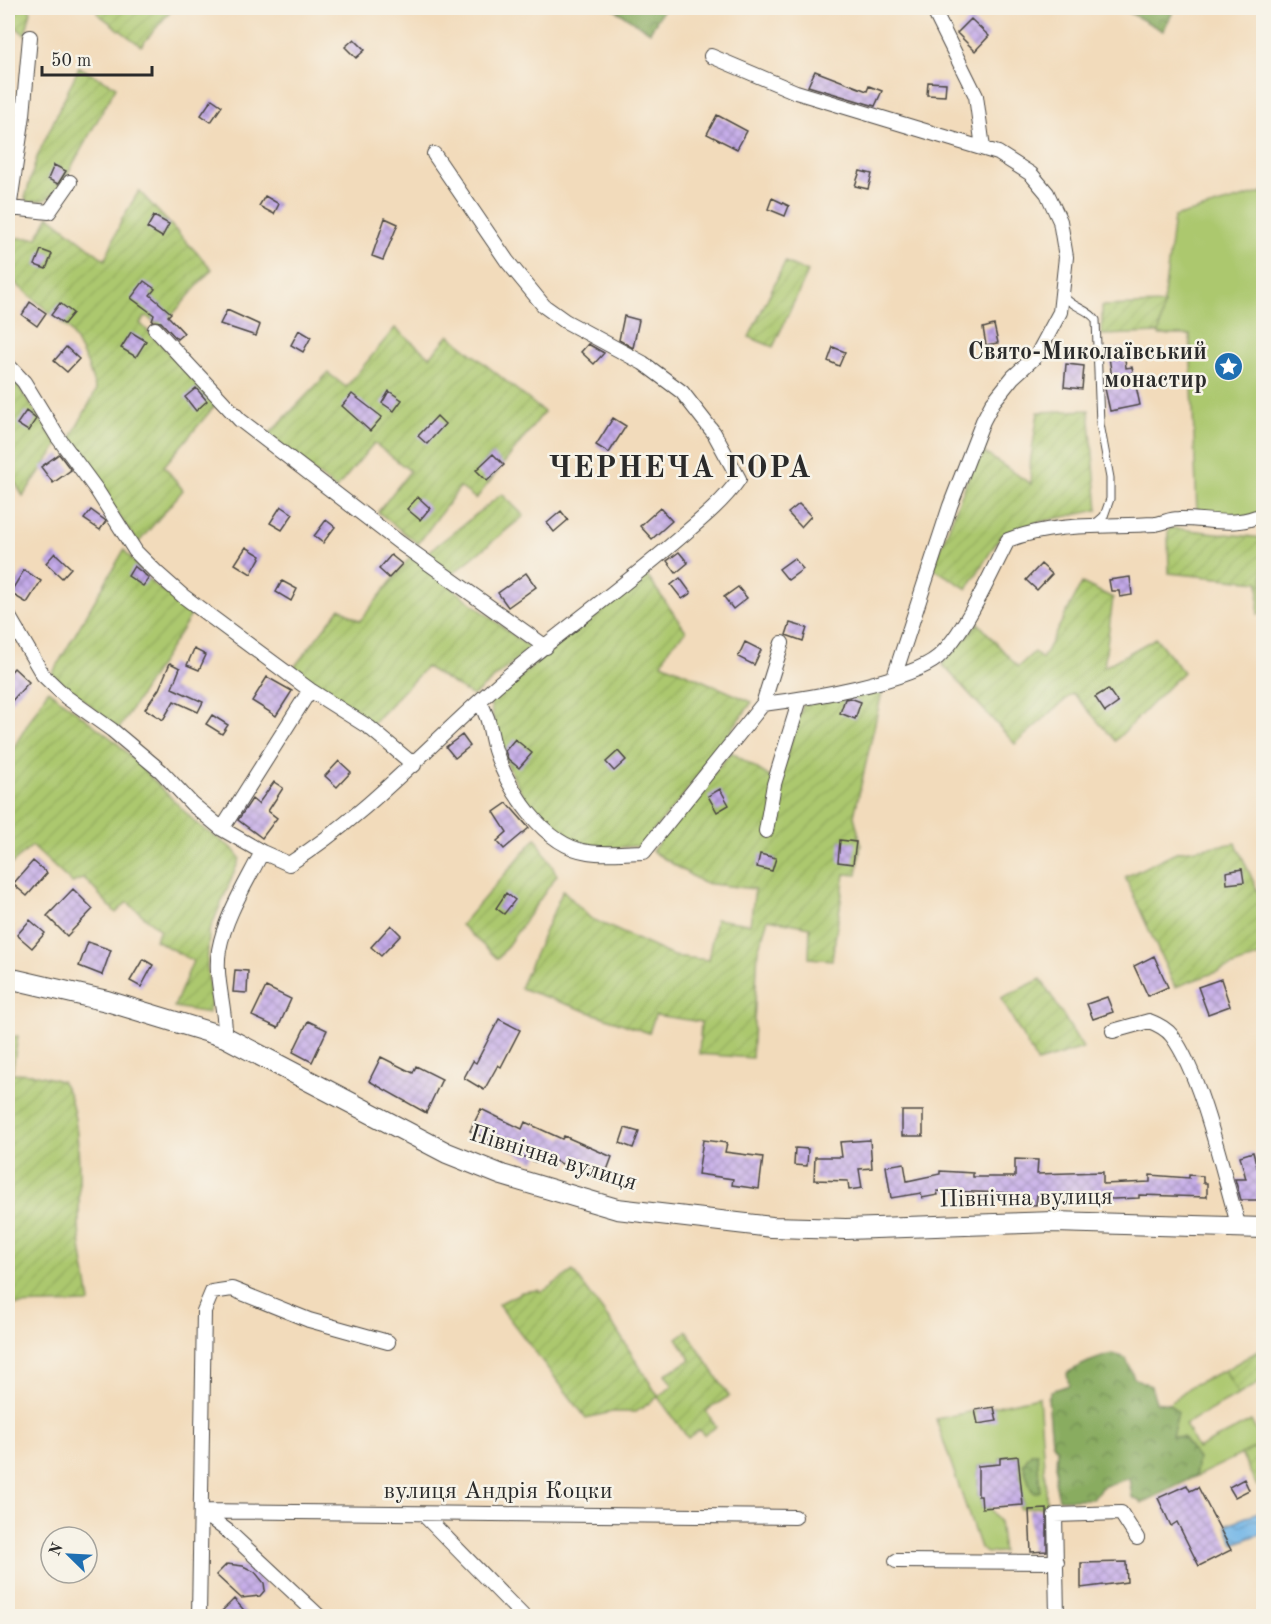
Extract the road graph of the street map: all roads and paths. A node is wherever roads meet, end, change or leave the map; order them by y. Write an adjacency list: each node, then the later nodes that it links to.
1 (935, 8): 4 (street)
2 (30, 37): 7 (street)
3 (711, 56): 4 (street)
4 (984, 148): 8 (street)
5 (434, 154): 15 (street)
6 (70, 182): 7 (street)
7 (9, 212)
8 (1062, 294): 12 (lane); 16 (street)
9 (155, 329): 15 (street)
10 (8, 365): 17 (street)
11 (1256, 517): 12 (street)
12 (1094, 525): 16 (street)
13 (8, 615): 22 (street)
14 (782, 643): 20 (street)
15 (546, 647): 19 (street)
16 (894, 677): 18 (street)
17 (310, 690): 21 (street); 22 (street)
18 (800, 699): 20 (street); 23 (street)
19 (479, 702): 20 (street); 21 (street)
20 (763, 704)
21 (414, 765): 24 (street)
22 (222, 829): 24 (street)
23 (766, 831)
24 (261, 852): 27 (street)
25 (8, 978): 27 (street, Північна вулиця)
26 (1113, 1031): 28 (street)
27 (225, 1037): 28 (street, Північна вулиця)
28 (1239, 1227): 29 (street, Північна вулиця)
29 (1263, 1228)
30 (388, 1342): 31 (street)
31 (201, 1511): 32 (street, вулиця Андрія Коцки); 37 (street); 38 (street)
32 (423, 1514): 33 (street, вулиця Андрія Коцки); 39 (street)
33 (795, 1517)
34 (1137, 1538): 36 (street)
35 (897, 1561): 36 (street)
36 (1057, 1562): 40 (street)
37 (199, 1617)
38 (319, 1617)
39 (523, 1617)
40 (1057, 1617)

